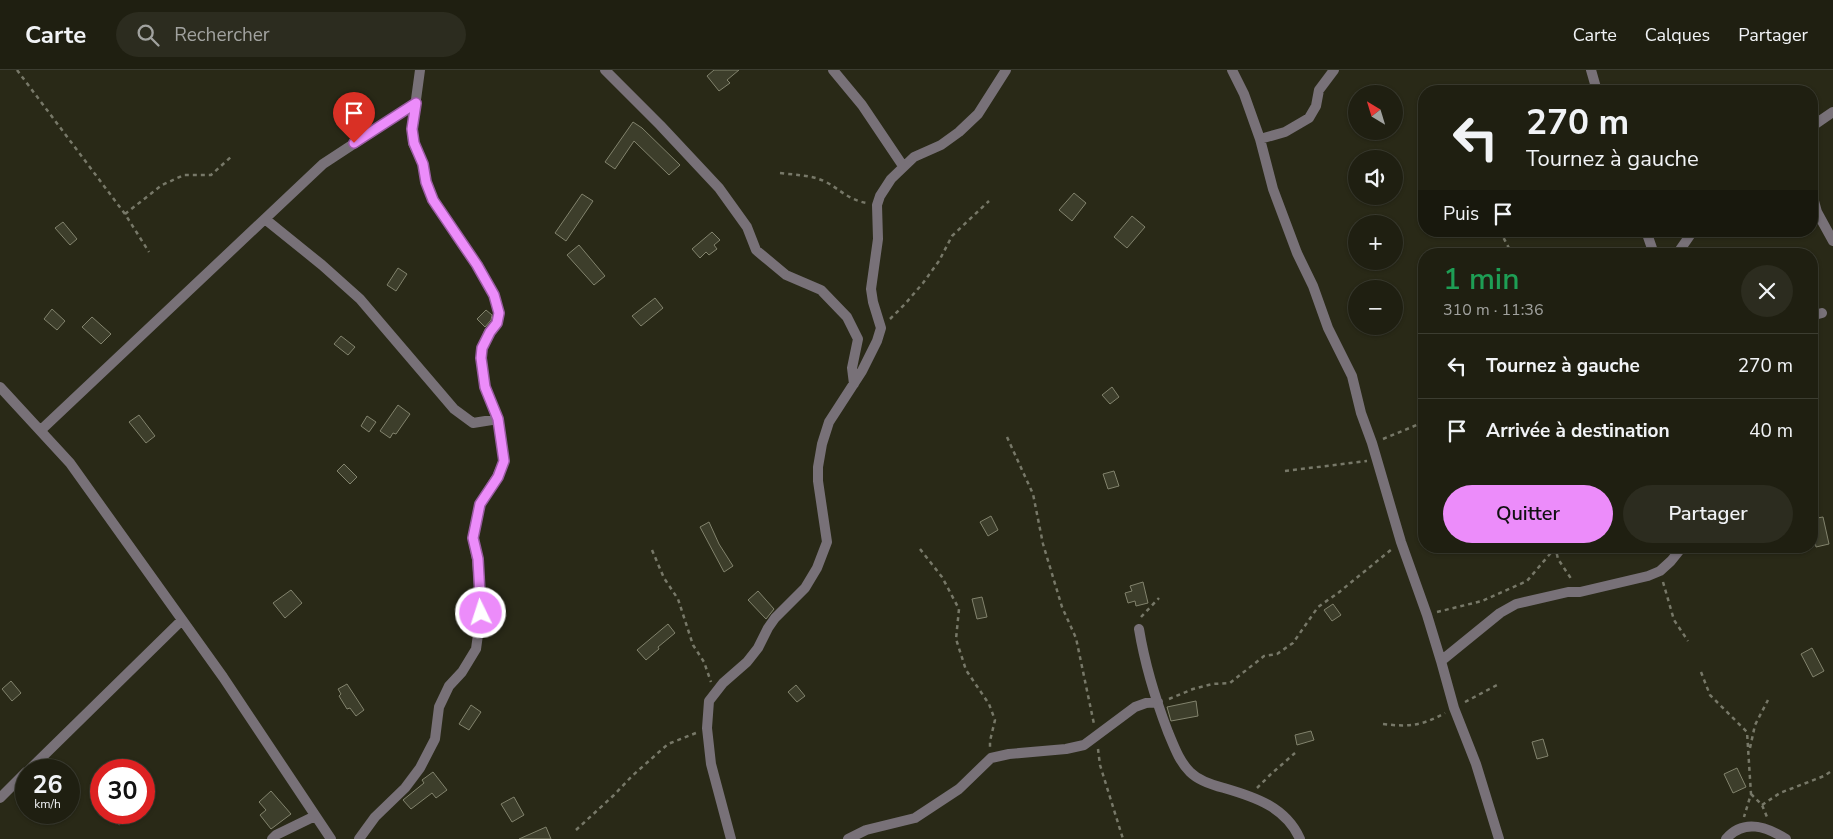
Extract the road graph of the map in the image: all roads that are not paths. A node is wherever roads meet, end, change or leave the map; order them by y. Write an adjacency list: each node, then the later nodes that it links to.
1 (420, 70): 9 (street)
2 (605, 70): 21 (street)
3 (833, 70): 13 (street)
4 (1006, 70): 13 (street)
5 (1232, 70): 12 (street)
6 (1334, 70): 12 (street)
7 (1591, 70): 8 (street)
8 (1595, 85)
9 (416, 103): 15 (street); 23 (street)
10 (1833, 112): 11 (street)
11 (1818, 122)
12 (1260, 139): 28 (street)
13 (903, 166): 21 (street)
14 (1818, 214): 17 (street)
15 (265, 219): 23 (street); 24 (street)
16 (1689, 237): 18 (street)
17 (1833, 241)
18 (1682, 248)
19 (1822, 314): 20 (street)
20 (1818, 315)
21 (854, 384): 37 (street)
22 (0, 387): 24 (street)
23 (498, 419): 36 (street)
24 (41, 430): 26 (street)
25 (1677, 553): 28 (street)
26 (182, 620): 30 (street); 33 (street)
27 (1139, 629): 29 (street)
28 (1441, 661): 40 (street)
29 (1158, 702): 38 (street); 39 (street)
30 (39, 759)
31 (15, 783): 32 (street)
32 (0, 798)
33 (316, 816): 34 (street); 35 (street)
34 (272, 839)
35 (331, 839)
36 (359, 839)
37 (731, 839)
38 (848, 839)
39 (1300, 839)
40 (1499, 839)
41 (1726, 839): 42 (street)
42 (1786, 839)

